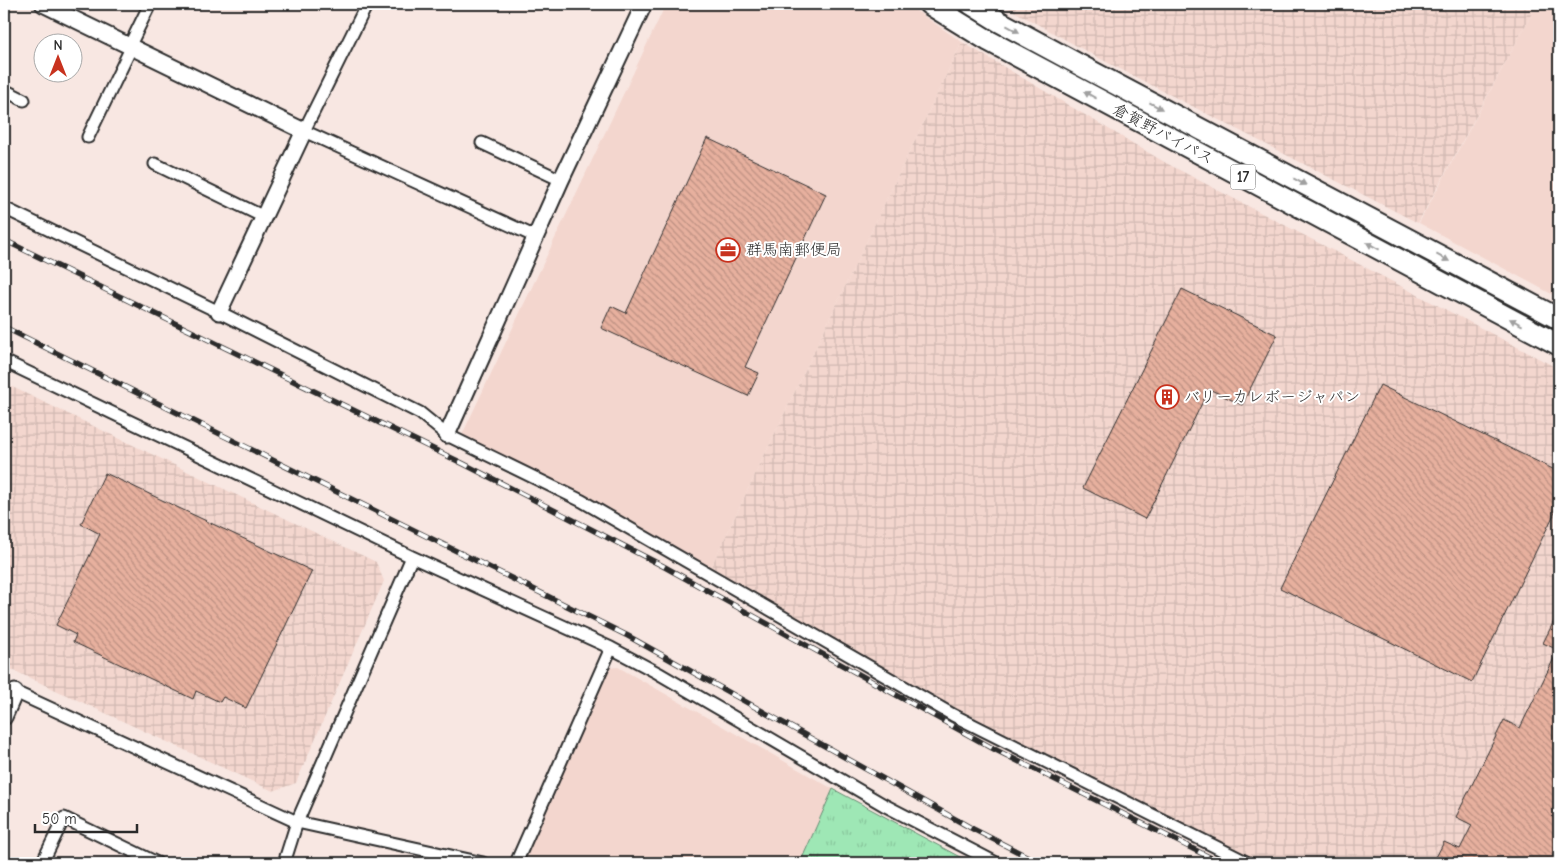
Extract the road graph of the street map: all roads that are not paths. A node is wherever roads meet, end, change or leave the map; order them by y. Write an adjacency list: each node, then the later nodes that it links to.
1 (44, 4): 7 (street)
2 (150, 4): 7 (street)
3 (367, 4): 10 (street)
4 (644, 4): 14 (street)
5 (929, 4): 20 (highway, 倉賀野バイパス / 17, one-way to 5)
6 (972, 4): 19 (highway, 倉賀野バイパス / 17, one-way to 19)
7 (131, 45): 10 (street); 11 (street)
8 (4, 90): 9 (street)
9 (24, 100)
10 (304, 131): 16 (street); 17 (street)
11 (88, 137)
12 (482, 143): 14 (street)
13 (155, 164): 16 (street)
14 (561, 180): 17 (street)
15 (4, 208): 18 (street)
16 (264, 217): 18 (street)
17 (536, 237): 22 (street)
18 (219, 312): 22 (street)
19 (1559, 319)
20 (1559, 344)
21 (4, 361): 23 (street)
22 (446, 436): 36 (street)
23 (412, 558): 24 (street); 27 (street)
24 (610, 648): 34 (street); 35 (street)
25 (15, 692): 26 (street); 27 (street)
26 (4, 717)
27 (297, 822): 28 (street); 31 (street)
28 (428, 851): 32 (street); 33 (street)
29 (42, 863): 30 (street)
30 (157, 863)
31 (284, 863)
32 (427, 863)
33 (483, 863)
34 (516, 863)
35 (996, 863)
36 (1248, 863)

